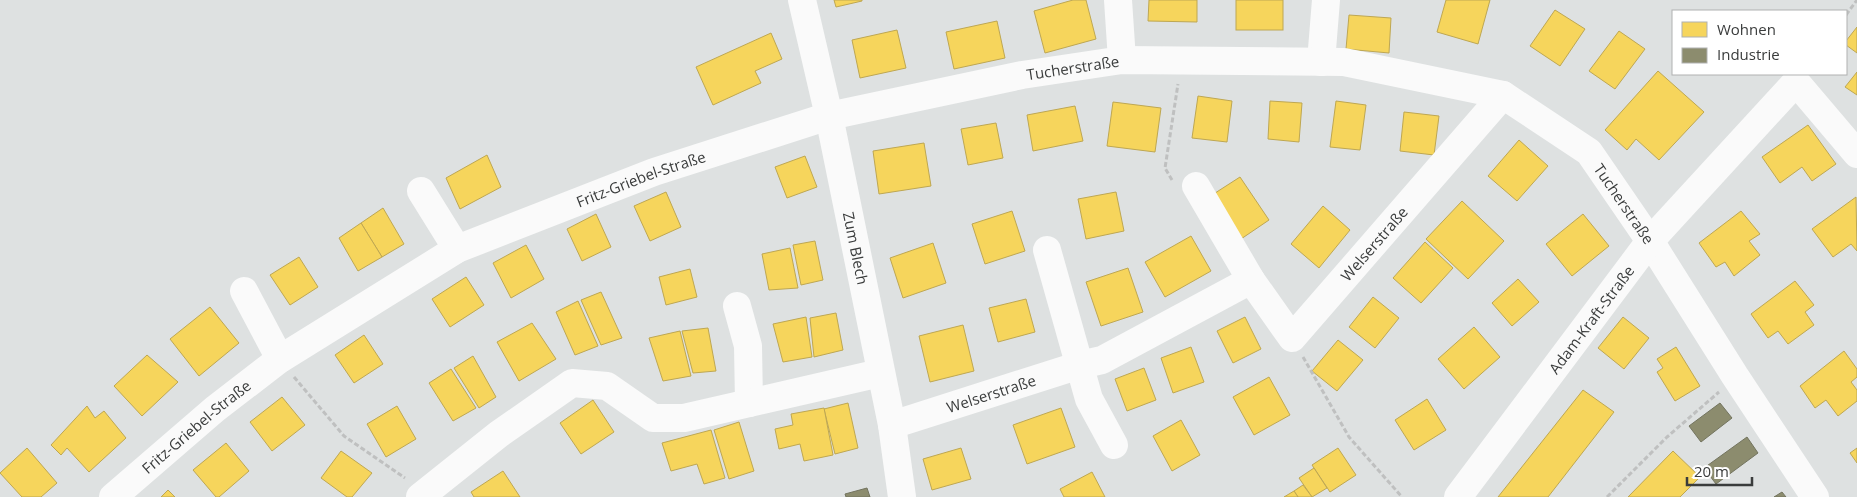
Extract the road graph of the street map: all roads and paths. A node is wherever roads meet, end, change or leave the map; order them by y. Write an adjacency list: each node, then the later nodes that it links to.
1 (802, 0): 9 (street, Zum Blech)
2 (1118, 0): 6 (street)
3 (1326, 0): 7 (street)
4 (1857, 0): 5 (path)
5 (1847, 14)
6 (1122, 60): 7 (street, Tucherstraße); 9 (street, Tucherstraße)
7 (1321, 62): 8 (street, Tucherstraße)
8 (1503, 95): 13 (street, Tucherstraße); 19 (street, Welserstraße)
9 (829, 116): 14 (street, Fritz-Griebel-Straße); 22 (street, Zum Blech)
10 (1857, 154): 13 (street, Adam-Kraft-Straße)
11 (1196, 186): 16 (street)
12 (420, 190): 14 (street)
13 (1650, 241): 23 (street, Tucherstraße); 31 (street, Adam-Kraft-Straße)
14 (457, 250): 20 (street, Fritz-Griebel-Straße)
15 (1047, 250): 21 (street)
16 (1251, 280): 19 (street); 21 (street, Welserstraße)
17 (244, 291): 20 (street)
18 (737, 306): 24 (street)
19 (1292, 338): 30 (path)
20 (280, 359): 27 (path); 28 (street, Fritz-Griebel-Straße)
21 (1080, 365): 25 (street, Welserstraße); 26 (street)
22 (880, 373): 24 (street); 25 (street, Zum Blech)
23 (1735, 376): 32 (path); 33 (street, Tucherstraße)
24 (749, 403): 27 (street)
25 (892, 425): 29 (street, Zum Blech)
26 (1114, 445)
27 (422, 495)
28 (113, 497)
29 (902, 497)
30 (1402, 497)
31 (1458, 497)
32 (1607, 497)
33 (1815, 497)

